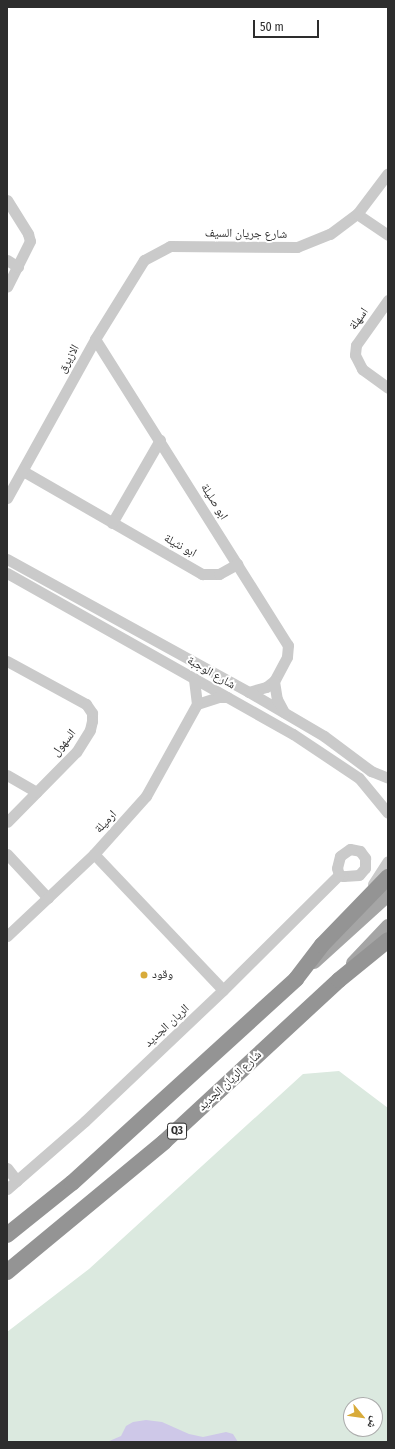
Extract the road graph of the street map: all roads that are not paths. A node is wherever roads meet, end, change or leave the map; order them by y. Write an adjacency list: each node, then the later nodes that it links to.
1 (388, 173): 3 (street, شارع جريان السيف)
2 (7, 200): 7 (street)
3 (357, 214): 4 (street); 5 (street, شارع جريان السيف)
4 (388, 235)
5 (170, 246): 10 (street, الازيرق)
6 (7, 260): 7 (street)
7 (18, 267): 8 (street)
8 (7, 287)
9 (388, 300): 11 (street, اسهلة)
10 (95, 339): 12 (street, ابو صليلة); 13 (street, الازيرق)
11 (388, 388)
12 (160, 440): 15 (street); 17 (street, ابو صليلة)
13 (23, 471): 14 (street, الازيرق); 15 (street, ابو نثيلة)
14 (7, 498)
15 (112, 523): 17 (street, ابو نثيلة)
16 (7, 559): 22 (street, شارع الوجبة)
17 (237, 564): 21 (street, ابو صليلة)
18 (7, 573): 20 (street, شارع الوجبة)
19 (7, 661): 31 (street, السهول)
20 (194, 678): 23 (street, شارع الوجبة); 24 (street)
21 (274, 681): 22 (street); 25 (street)
22 (250, 692): 25 (street, شارع الوجبة)
23 (228, 697): 24 (street); 28 (street, شارع الوجبة)
24 (197, 704): 36 (street, ارميلة)
25 (285, 713): 26 (street, شارع الوجبة)
26 (371, 771): 29 (street, شارع الوجبة); 30 (street)
27 (7, 775): 31 (street)
28 (359, 778): 32 (street); 33 (street, شارع الوجبة)
29 (388, 778)
30 (388, 785)
31 (37, 792): 34 (street, السهول)
32 (388, 800)
33 (388, 813)
34 (7, 822)
35 (7, 854): 41 (street)
36 (94, 854): 41 (street, ارميلة); 48 (street)
37 (388, 861): 42 (street)
38 (339, 875): 48 (street, الريان الجديد)
39 (388, 877): 42 (highway)
40 (388, 895): 46 (main road)
41 (48, 898): 44 (street, ارميلة)
42 (358, 908): 46 (highway)
43 (388, 926): 47 (main road, شارع الريان الجديد)
44 (7, 936)
45 (388, 940): 47 (highway)
46 (296, 979): 52 (highway)
47 (339, 980): 53 (highway, شارع الريان الجديد / Q3)
48 (223, 990): 50 (street, الريان الجديد)
49 (7, 1168): 50 (street)
50 (17, 1181): 51 (street, الريان الجديد)
51 (7, 1190)
52 (7, 1235)
53 (7, 1272)

